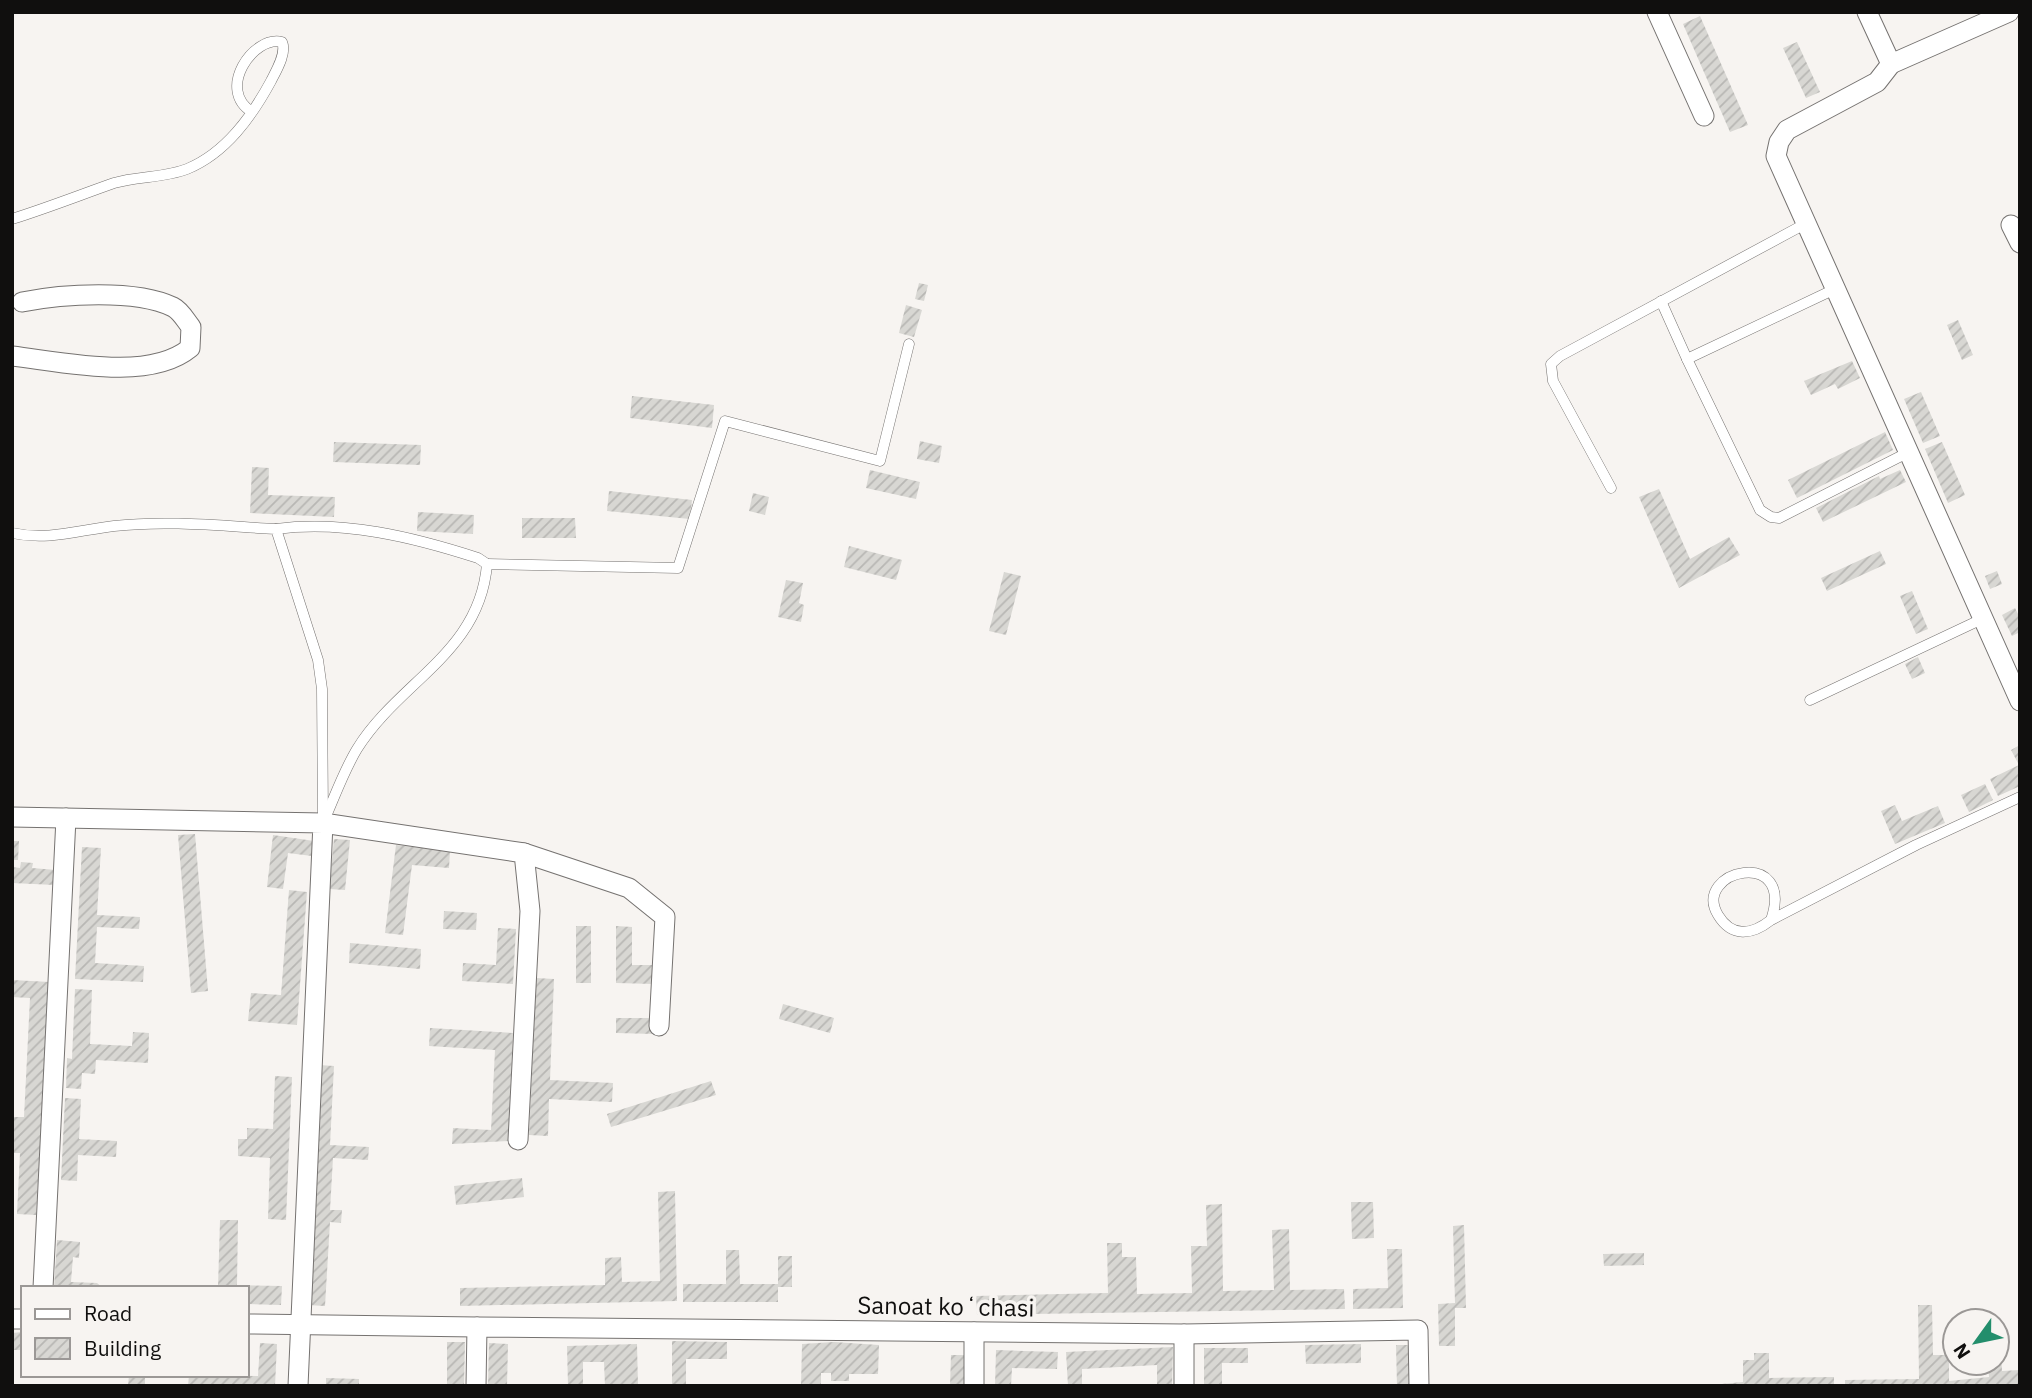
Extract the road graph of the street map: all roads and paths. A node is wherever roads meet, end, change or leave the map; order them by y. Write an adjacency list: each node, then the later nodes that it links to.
1 (1657, 12): 6 (street)
2 (1867, 12): 4 (street)
3 (2009, 12): 4 (street)
4 (1891, 65): 8 (street)
5 (252, 112): 5 (lane); 7 (lane)
6 (1704, 116)
7 (12, 219)
8 (1805, 224): 11 (street); 12 (lane)
9 (2011, 225): 10 (street)
10 (2020, 243)
11 (1835, 289): 16 (lane); 17 (street)
12 (1661, 301): 16 (lane); 18 (lane)
13 (17, 303): 15 (street)
14 (909, 344): 21 (lane)
15 (12, 356)
16 (1687, 359): 17 (lane)
17 (1907, 453): 22 (street)
18 (1611, 488)
19 (276, 529): 20 (lane); 21 (lane); 28 (lane)
20 (12, 533)
21 (487, 564): 28 (lane)
22 (1982, 619): 23 (lane); 24 (street)
23 (1810, 700)
24 (2020, 701)
25 (2020, 797): 30 (lane)
26 (12, 817): 27 (street)
27 (66, 818): 28 (street); 33 (street)
28 (323, 823): 29 (street); 35 (street)
29 (524, 853): 31 (street); 32 (street)
30 (1771, 920): 30 (lane)
31 (659, 1026)
32 (518, 1140)
33 (43, 1286)
34 (248, 1324): 35 (street, Sanoat koʻchasi)
35 (301, 1325): 36 (street, Sanoat koʻchasi); 39 (street)
36 (477, 1327): 37 (street, Sanoat koʻchasi); 40 (street)
37 (974, 1332): 38 (street, Sanoat koʻchasi); 41 (street)
38 (1184, 1334): 42 (street); 43 (street, Sanoat koʻchasi)
39 (298, 1386)
40 (476, 1386)
41 (974, 1386)
42 (1184, 1386)
43 (1419, 1386)

